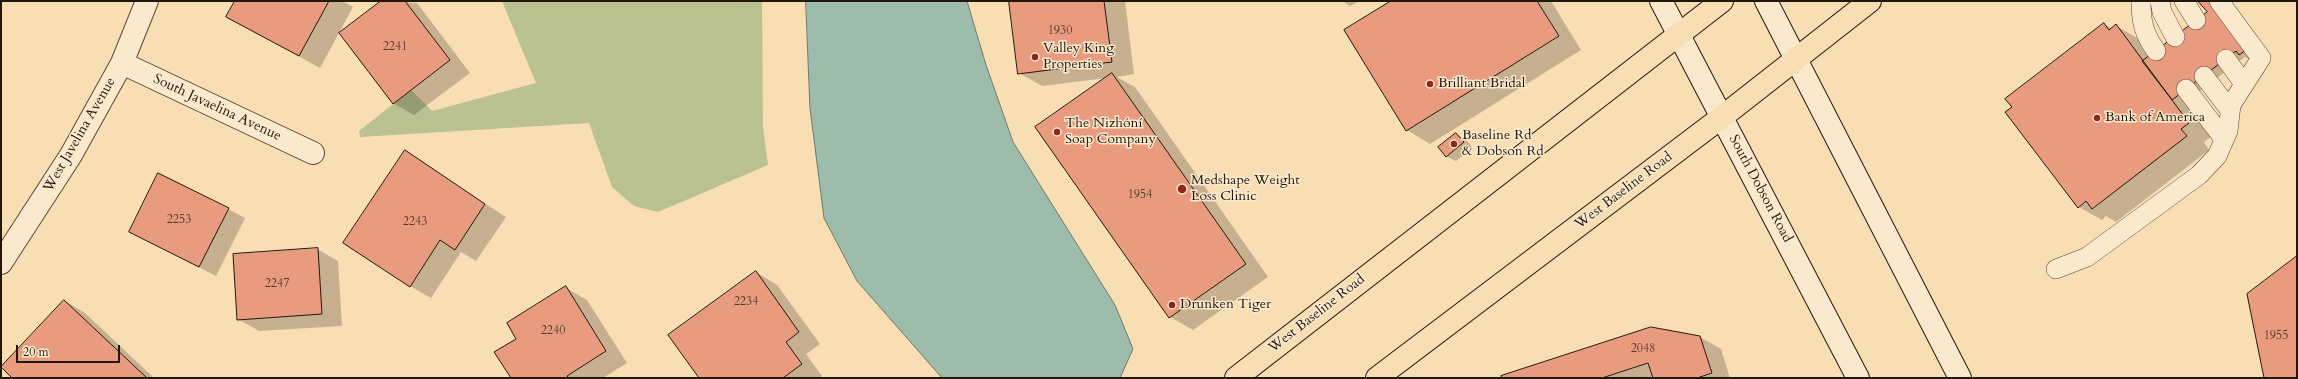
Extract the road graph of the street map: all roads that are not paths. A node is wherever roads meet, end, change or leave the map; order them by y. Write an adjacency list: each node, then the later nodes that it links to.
1 (147, 1): 16 (main road, West Javelina Avenue)
2 (1661, 1): 11 (main road, South Dobson Road)
3 (1722, 1): 11 (main road, West Baseline Road)
4 (1766, 1): 15 (main road)
5 (1870, 1): 15 (main road, West Baseline Road)
6 (2141, 1): 13 (lane)
7 (2160, 1): 12 (lane)
8 (2184, 1): 10 (lane)
9 (2220, 1): 18 (lane)
10 (2196, 20)
11 (1678, 34): 21 (main road, South Dobson Road); 26 (main road, West Baseline Road)
12 (2175, 37)
13 (2156, 51)
14 (2226, 59): 18 (lane)
15 (1795, 60): 21 (main road, West Baseline Road); 29 (main road)
16 (122, 63): 23 (main road, South Javaelina Avenue); 24 (main road, West Javelina Avenue)
17 (2204, 76): 20 (lane)
18 (2244, 84): 20 (lane)
19 (2186, 90): 22 (lane)
20 (2230, 110): 22 (lane)
21 (1722, 117): 27 (main road, West Baseline Road); 28 (main road, South Dobson Road)
22 (2224, 139): 25 (lane)
23 (313, 153)
24 (1, 263)
25 (2056, 269)
26 (1236, 378)
27 (1377, 378)
28 (1858, 378)
29 (1960, 378)

